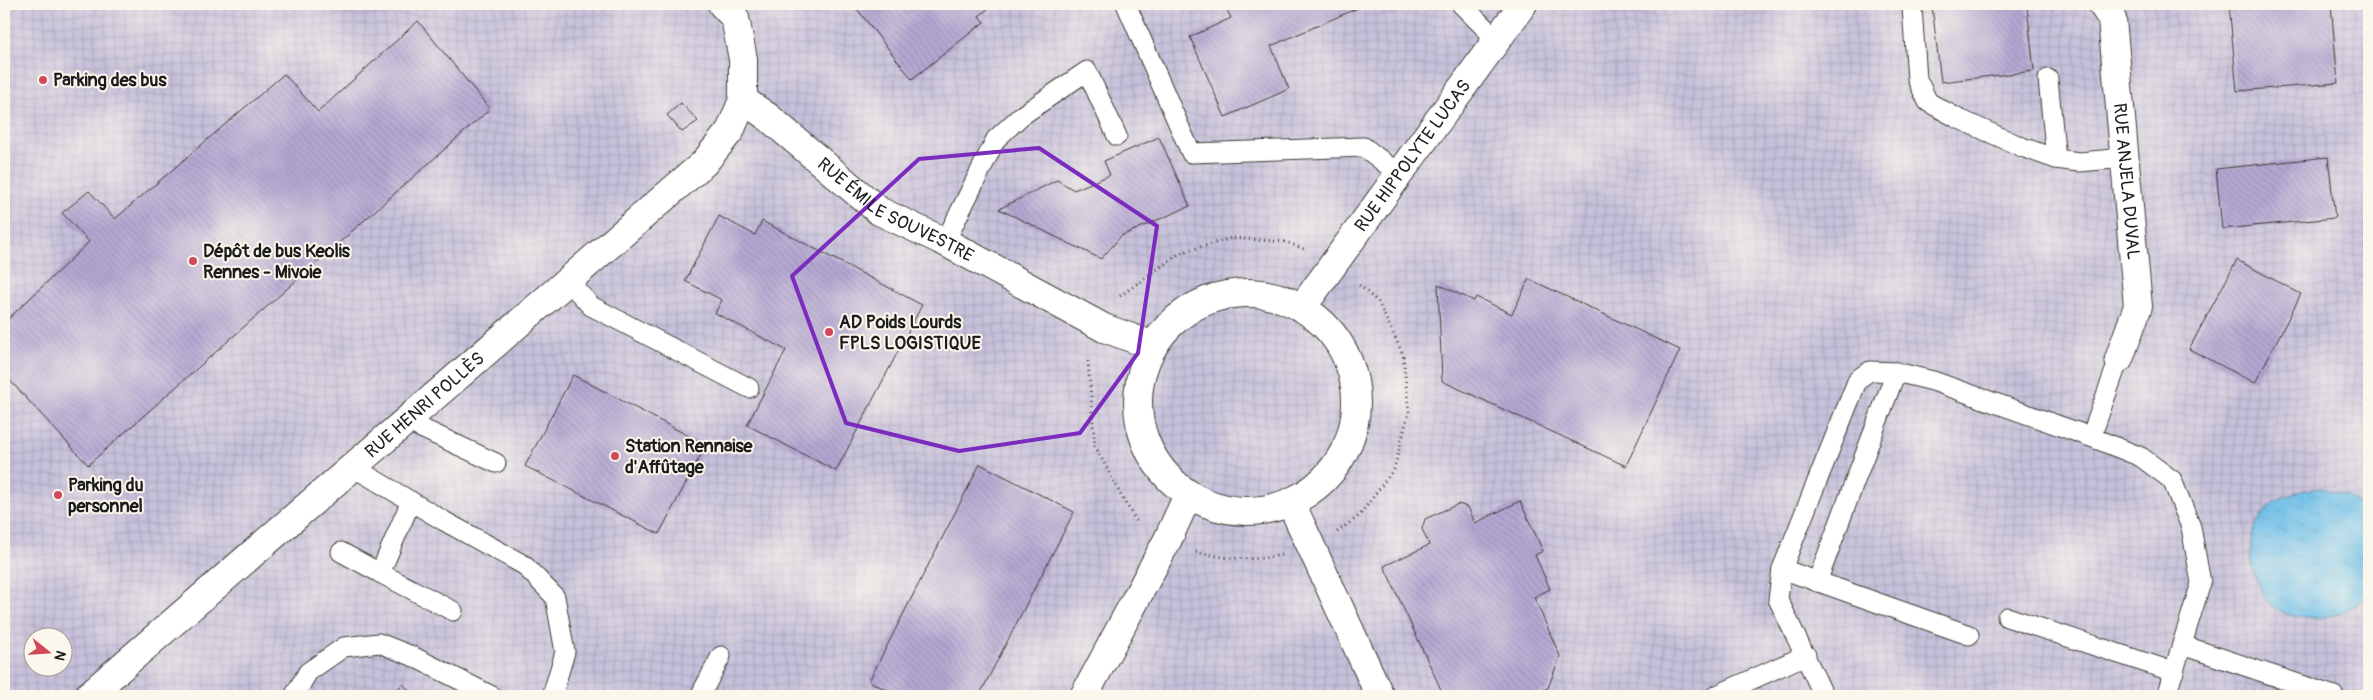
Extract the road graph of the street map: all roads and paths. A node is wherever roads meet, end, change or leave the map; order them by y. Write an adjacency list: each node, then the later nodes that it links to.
1 (722, 4): 9 (street)
2 (1126, 4): 13 (lane)
3 (1461, 4): 7 (lane)
4 (1523, 4): 7 (street, RUE HIPPOLYTE LUCAS)
5 (2102, 4): 11 (street, RUE ANJELA DUVAL)
6 (1912, 7): 12 (lane)
7 (1497, 40): 13 (street, RUE HIPPOLYTE LUCAS)
8 (2048, 79): 12 (lane)
9 (743, 100): 14 (street, RUE ÉMILE SOUVESTRE); 17 (street, RUE HENRI POLLÈS)
10 (1117, 136): 14 (lane)
11 (2125, 158): 12 (lane); 21 (street, RUE ANJELA DUVAL)
12 (2056, 159)
13 (1400, 174): 19 (street, RUE HIPPOLYTE LUCAS)
14 (945, 242): 20 (street, RUE ÉMILE SOUVESTRE)
15 (1313, 253): 18 (path)
16 (1352, 278): 33 (path)
17 (568, 281): 24 (lane); 25 (street, RUE HENRI POLLÈS)
18 (1120, 296)
19 (1302, 306): 20 (street); 31 (street)
20 (1151, 345): 29 (street)
21 (2119, 359): 26 (lane)
22 (1088, 361): 32 (path)
23 (1896, 372): 26 (lane); 37 (lane); 39 (lane)
24 (749, 388)
25 (406, 420): 27 (lane); 28 (street, RUE HENRI POLLÈS)
26 (2091, 437): 43 (lane)
27 (496, 463)
28 (353, 467): 30 (lane); 47 (street, RUE HENRI POLLÈS)
29 (1188, 495): 31 (street); 52 (street)
30 (411, 502): 38 (lane); 50 (lane)
31 (1291, 503): 53 (street)
32 (1137, 522)
33 (1336, 533)
34 (341, 552): 38 (lane)
35 (1195, 552): 36 (path)
36 (1285, 554)
37 (1782, 570): 39 (lane); 44 (lane)
38 (380, 573): 40 (lane)
39 (1816, 582): 42 (lane)
40 (453, 611)
41 (2006, 617): 46 (lane)
42 (1969, 635)
43 (2182, 645): 46 (lane); 57 (lane)
44 (1806, 655): 54 (lane); 55 (lane)
45 (721, 656): 51 (lane)
46 (2174, 672): 56 (lane)
47 (88, 696)
48 (294, 696): 49 (lane)
49 (492, 696)
50 (552, 696)
51 (700, 696)
52 (1084, 696)
53 (1380, 696)
54 (1715, 696)
55 (1824, 696)
56 (2166, 696)
57 (2334, 696)

